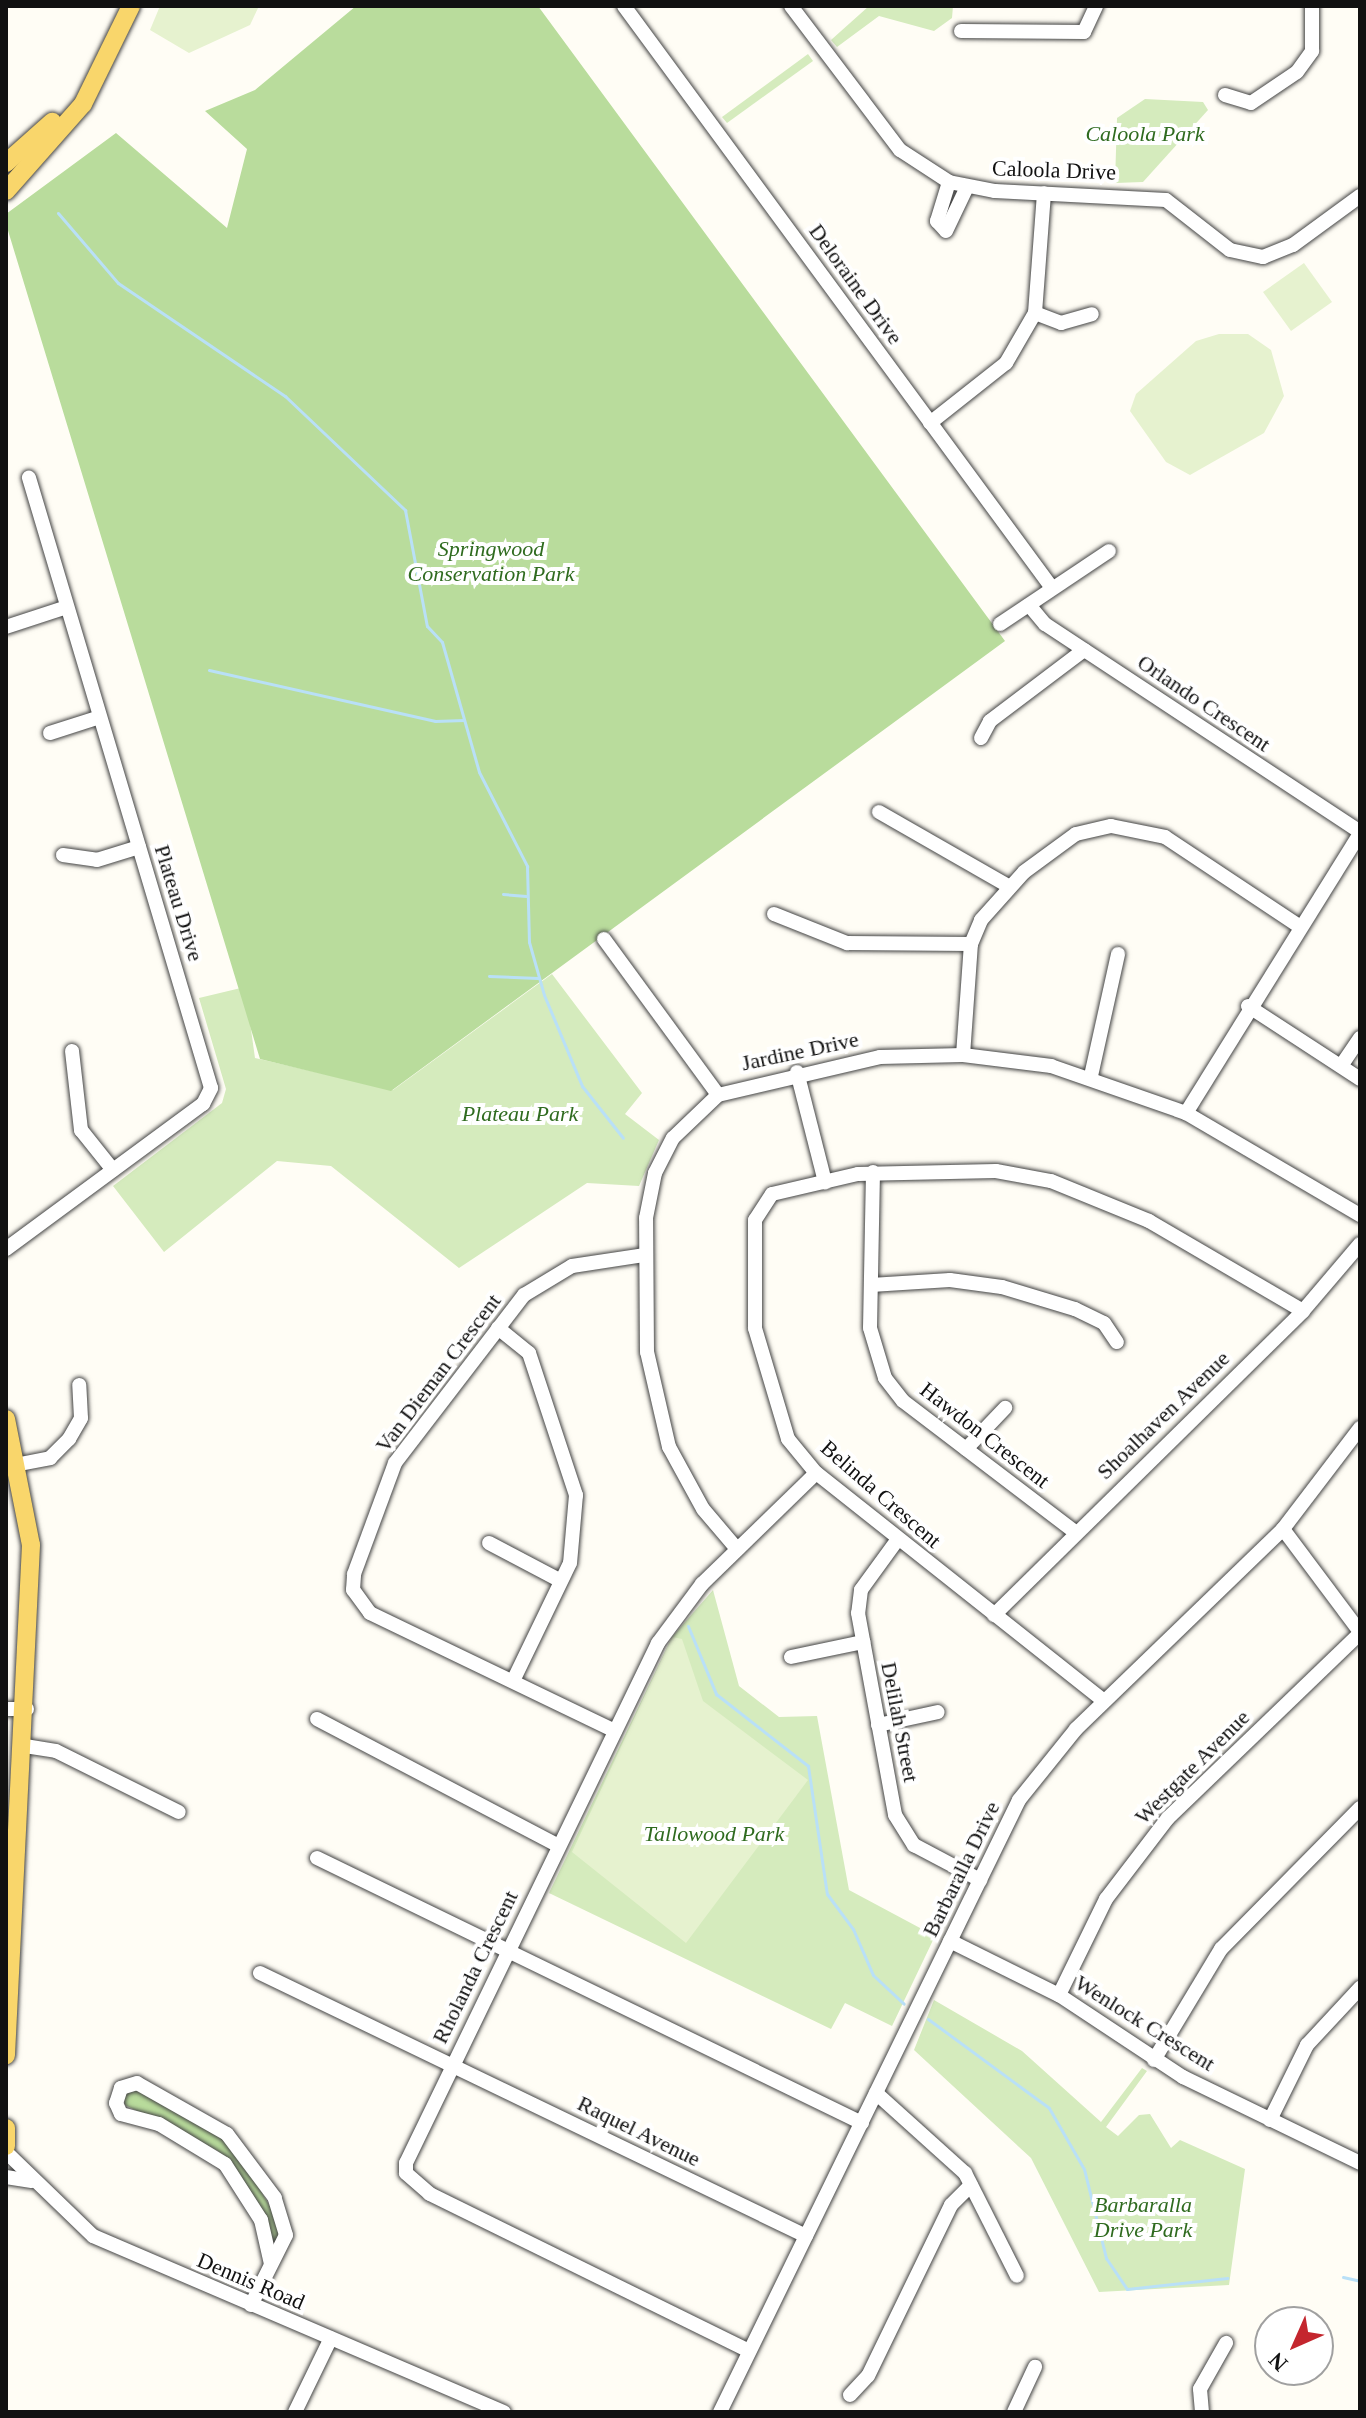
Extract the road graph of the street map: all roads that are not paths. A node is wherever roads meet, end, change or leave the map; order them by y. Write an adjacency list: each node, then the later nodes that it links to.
1 (131, 6): 7 (main road)
2 (624, 6): 17 (street, Deloraine Drive)
3 (791, 6): 10 (street, Caloola Drive)
4 (1096, 6): 6 (street)
5 (1312, 6): 8 (street)
6 (961, 31)
7 (114, 41): 9 (main road); 12 (main road)
8 (1225, 95)
9 (6, 163)
10 (949, 182): 11 (street, Caloola Drive); 11 (street)
11 (967, 187): 13 (street, Caloola Drive)
12 (6, 191)
13 (1044, 193): 14 (street, Caloola Drive); 15 (street)
14 (1360, 196)
15 (1035, 313): 16 (street); 17 (street)
16 (1092, 314)
17 (930, 423): 20 (street, Deloraine Drive)
18 (29, 478): 22 (street, Plateau Drive)
19 (1109, 551): 20 (street)
20 (1052, 588): 21 (street)
21 (1029, 605): 23 (street); 25 (street, Orlando Crescent)
22 (67, 607): 24 (street); 26 (street, Plateau Drive)
23 (1000, 624)
24 (6, 627)
25 (1084, 650): 28 (street); 30 (street, Orlando Crescent)
26 (100, 717): 27 (street); 31 (street, Plateau Drive)
27 (50, 733)
28 (981, 738)
29 (879, 812): 33 (street)
30 (1360, 833): 35 (street)
31 (139, 847): 32 (street); 49 (street, Plateau Drive)
32 (63, 855)
33 (1008, 886): 35 (street); 37 (street)
34 (774, 914): 37 (street)
35 (1299, 926): 39 (street)
36 (604, 939): 47 (street)
37 (971, 944): 42 (street)
38 (1118, 954): 45 (street)
39 (1248, 1006): 43 (street); 48 (street)
40 (1360, 1038): 43 (street)
41 (72, 1051): 49 (street)
42 (963, 1055): 44 (street, Jardine Drive); 45 (street, Jardine Drive)
43 (1341, 1066): 46 (street)
44 (797, 1072): 47 (street, Jardine Drive); 51 (street)
45 (1091, 1076): 48 (street, Jardine Drive)
46 (1360, 1079)
47 (718, 1095): 55 (street, Jardine Drive)
48 (1186, 1113): 52 (street, Jardine Drive)
49 (113, 1170): 54 (street, Plateau Drive)
50 (873, 1172): 51 (street, Belinda Crescent); 56 (street, Hawdon Crescent); 57 (street, Belinda Crescent)
51 (825, 1182): 66 (street, Belinda Crescent)
52 (1360, 1215)
53 (1360, 1244): 57 (street, Shoalhaven Avenue)
54 (6, 1249)
55 (645, 1255): 58 (street, Van Dieman Crescent); 71 (street, Jardine Drive)
56 (871, 1285): 59 (street); 64 (street, Hawdon Crescent)
57 (1303, 1311): 68 (street, Shoalhaven Avenue)
58 (498, 1328): 72 (street); 77 (street, Van Dieman Crescent)
59 (1117, 1342)
60 (79, 1385): 65 (street)
61 (1005, 1408): 64 (street)
62 (6, 1419): 65 (main road)
63 (1358, 1434): 67 (street, Barbaralla Drive)
64 (966, 1449): 68 (street, Hawdon Crescent)
65 (20, 1464): 80 (main road)
66 (816, 1473): 69 (street, Belinda Crescent); 71 (street, Rholanda Crescent)
67 (1283, 1529): 74 (street); 78 (street, Barbaralla Drive)
68 (1075, 1532): 73 (street, Shoalhaven Avenue)
69 (898, 1539): 73 (street, Belinda Crescent); 75 (street, Delilah Street)
70 (489, 1543): 72 (street)
71 (737, 1549): 84 (street, Rholanda Crescent)
72 (561, 1581): 77 (street)
73 (994, 1615): 78 (street, Belinda Crescent)
74 (1360, 1632): 95 (street, Westgate Avenue)
75 (863, 1642): 76 (street); 83 (street, Delilah Street)
76 (791, 1657)
77 (513, 1681): 84 (street, Van Dieman Crescent)
78 (1104, 1701): 90 (street, Barbaralla Drive)
79 (6, 1709): 80 (street)
80 (27, 1709): 85 (main road)
81 (938, 1712): 83 (street)
82 (317, 1719): 88 (street)
83 (878, 1725): 90 (street, Delilah Street)
84 (615, 1731): 88 (street, Rholanda Crescent)
85 (25, 1746): 87 (street); 96 (main road)
86 (1360, 1808): 97 (street)
87 (179, 1812)
88 (559, 1846): 92 (street, Rholanda Crescent)
89 (317, 1858): 92 (street)
90 (980, 1880): 91 (street, Barbaralla Drive)
91 (950, 1941): 95 (street, Wenlock Crescent); 99 (street, Barbaralla Drive)
92 (508, 1951): 98 (street, Rholanda Crescent); 101 (street)
93 (260, 1973): 98 (street, Raquel Avenue)
94 (1360, 1988): 100 (street)
95 (1059, 1995): 97 (street, Wenlock Crescent)
96 (6, 2055)
97 (1154, 2060): 100 (street, Wenlock Crescent)
98 (452, 2065): 109 (street, Raquel Avenue); 115 (street, Rholanda Crescent)
99 (876, 2093): 101 (street, Barbaralla Drive); 108 (street)
100 (1270, 2120): 105 (street, Wenlock Crescent)
101 (862, 2123): 109 (street, Barbaralla Drive)
102 (6, 2128): 103 (main road)
103 (6, 2146)
104 (6, 2152): 107 (street, Dennis Road)
105 (1360, 2163)
106 (6, 2177): 107 (street)
107 (36, 2182): 112 (street, Dennis Road)
108 (971, 2185): 111 (street); 117 (street)
109 (806, 2236): 115 (street, Barbaralla Drive)
110 (271, 2264): 110 (street); 112 (street)
111 (1017, 2276)
112 (251, 2305): 113 (street, Dennis Road)
113 (331, 2338): 118 (street, Dennis Road); 119 (street)
114 (1226, 2343): 123 (street)
115 (749, 2351): 121 (street, Barbaralla Drive)
116 (1035, 2367): 122 (street)
117 (850, 2395)
118 (472, 2406): 120 (street, Dennis Road)
119 (295, 2412)
120 (504, 2412)
121 (720, 2412)
122 (1014, 2412)
123 (1202, 2412)

